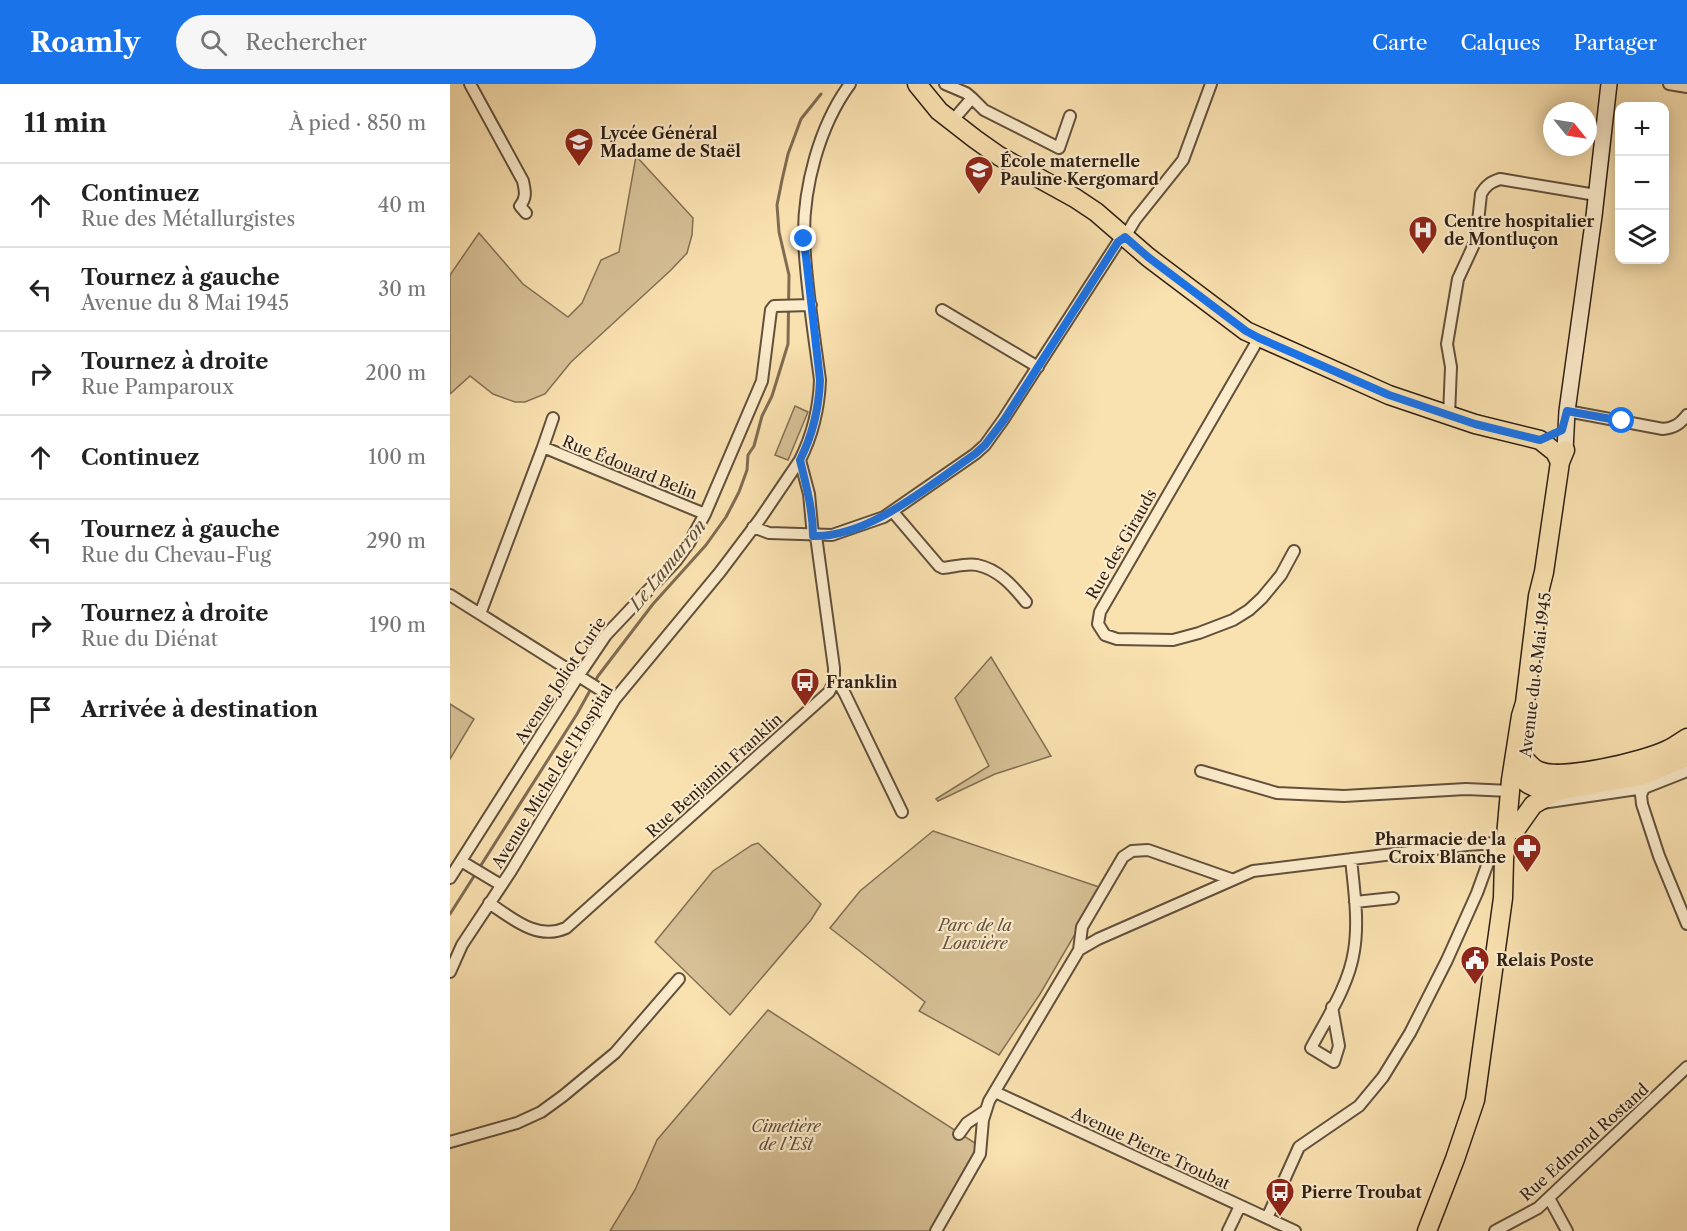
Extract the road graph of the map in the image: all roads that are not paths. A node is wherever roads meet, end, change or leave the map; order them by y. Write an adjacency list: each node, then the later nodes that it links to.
1 (470, 84): 14 (street)
2 (850, 84): 16 (street, Avenue Michel de l'Hospital)
3 (917, 84): 12 (main road)
4 (928, 84): 12 (main road)
5 (945, 84): 10 (street)
6 (1211, 84): 15 (street)
7 (1609, 84): 13 (main road, Avenue du 8 Mai 1945)
8 (1668, 84): 9 (street)
9 (1687, 87)
10 (972, 98): 11 (street); 12 (street)
11 (1070, 116)
12 (951, 119): 15 (main road)
13 (1596, 195): 20 (main road, Avenue du 8 Mai 1945); 21 (street)
14 (526, 213)
15 (1125, 237): 18 (main road); 19 (street)
16 (811, 305): 28 (street, Avenue Michel de l'Hospital); 30 (street, Avenue Joliot Curie)
17 (942, 310): 19 (street)
18 (1253, 334): 21 (main road); 33 (street, Rue des Girauds)
19 (1038, 367): 29 (street)
20 (1567, 411): 22 (street); 24 (main road, Avenue du 8 Mai 1945); 27 (main road, Avenue du 8 Mai 1945)
21 (1449, 415): 25 (main road)
22 (1687, 416)
23 (554, 418): 26 (street)
24 (1562, 430): 25 (main road); 27 (main road, Avenue du 8 Mai 1945)
25 (1540, 440): 27 (main road)
26 (543, 447): 30 (street, Rue Édouard Belin); 37 (street, Rue Édouard Belin)
27 (1560, 454): 34 (main road, Avenue du 8 Mai 1945)
28 (800, 460): 31 (street, Avenue Michel de l'Hospital); 32 (street)
29 (893, 512): 32 (street); 36 (street)
30 (705, 514): 38 (street, Avenue Joliot Curie)
31 (753, 527): 32 (street); 40 (street, Avenue Michel de l'Hospital)
32 (815, 536): 39 (street)
33 (1294, 551)
34 (1544, 572): 43 (main road, Avenue du 8 Mai 1945); 48 (main road, Avenue du 8 Mai 1945)
35 (450, 595): 37 (street)
36 (1026, 602)
37 (480, 614): 38 (street)
38 (579, 675): 40 (street); 52 (street, Avenue Joliot Curie)
39 (834, 682): 49 (street); 58 (street, Rue Benjamin Franklin)
40 (615, 699): 55 (street, Avenue Michel de l'Hospital)
41 (1687, 738): 46 (main road)
42 (1687, 757): 48 (main road)
43 (1525, 760): 46 (main road); 48 (main road, Avenue du 8 Mai 1945)
44 (1201, 771): 48 (street)
45 (1687, 771): 47 (street)
46 (1565, 774): 48 (main road)
47 (1644, 788): 48 (street); 59 (street)
48 (1522, 790): 50 (main road); 50 (main road, Avenue du 8 Mai 1945)
49 (903, 812)
50 (1508, 844): 51 (street); 71 (street); 75 (main road, Avenue du 8 Mai 1945)
51 (1352, 859): 54 (street); 57 (street)
52 (466, 864): 53 (street, Avenue Joliot Curie); 55 (street)
53 (450, 878)
54 (1231, 879): 60 (street); 60 (street)
55 (501, 885): 58 (street, Avenue Michel de l'Hospital)
56 (1393, 898): 57 (street)
57 (1355, 902): 63 (street)
58 (489, 903): 61 (street, Avenue Michel de l'Hospital)
59 (1687, 924)
60 (1079, 950): 65 (street)
61 (450, 972)
62 (679, 980): 68 (street)
63 (1332, 1007)
64 (1687, 1067): 69 (street, Rue Edmond Rostand)
65 (995, 1092): 66 (street); 70 (street, Avenue Pierre Troubat)
66 (985, 1111): 67 (street); 72 (street)
67 (959, 1134)
68 (450, 1142)
69 (1549, 1198): 76 (street, Rue Edmond Rostand); 77 (street)
70 (1240, 1206): 71 (street, Avenue Pierre Troubat); 73 (street)
71 (1267, 1218): 74 (street, Avenue Pierre Troubat)
72 (936, 1231)
73 (1228, 1231)
74 (1295, 1231)
75 (1426, 1231)
76 (1495, 1231)
77 (1567, 1231)

